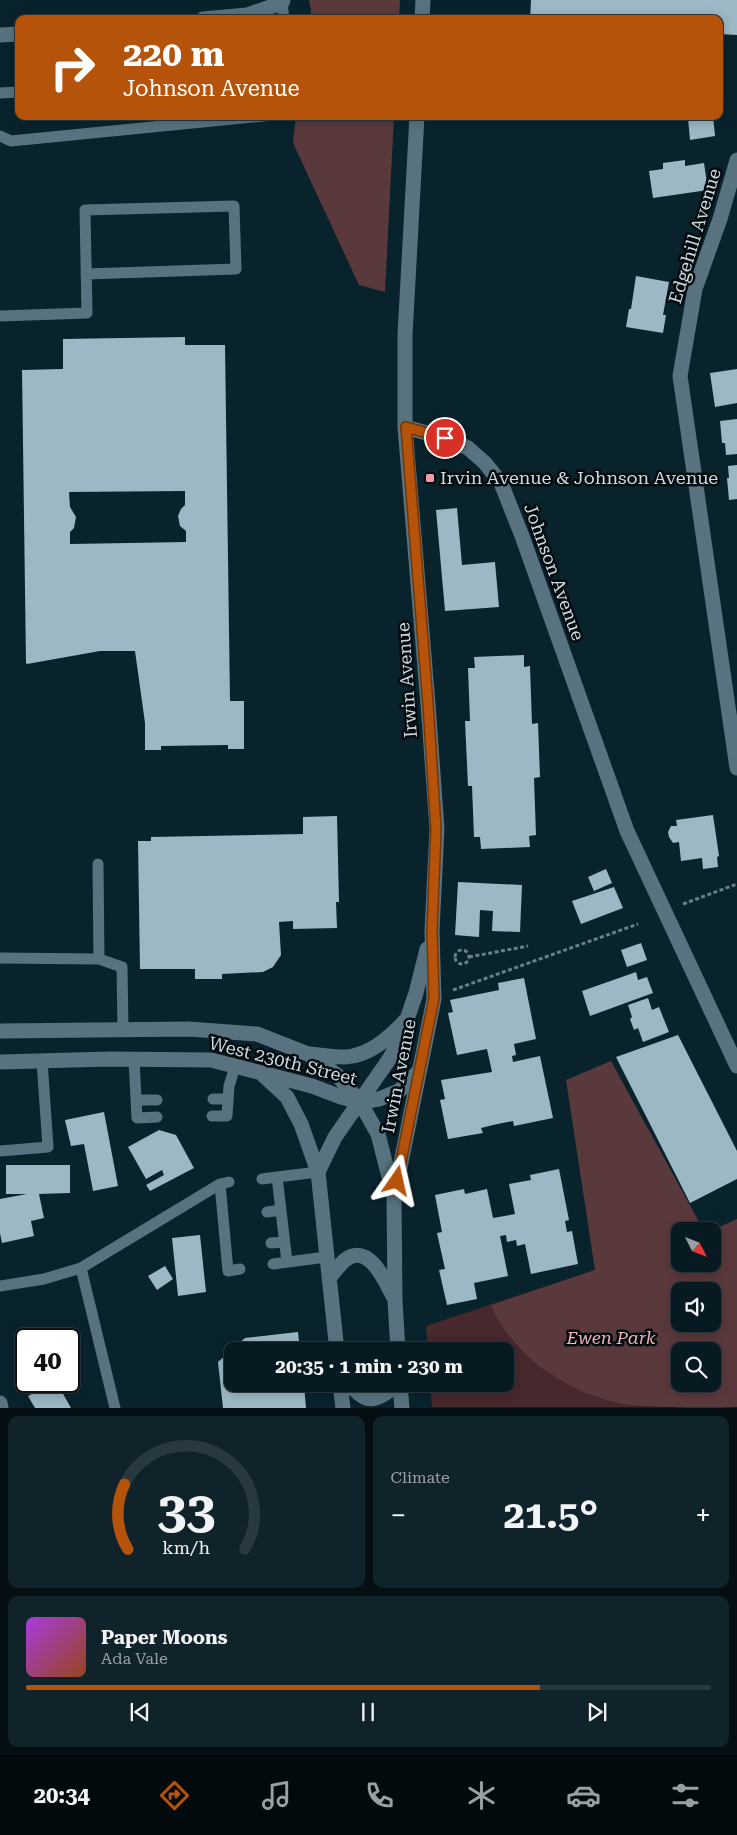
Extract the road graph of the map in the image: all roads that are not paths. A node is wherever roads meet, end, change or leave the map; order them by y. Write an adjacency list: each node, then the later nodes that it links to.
1 (423, 0): 5 (street)
2 (283, 1): 3 (street); 4 (lane)
3 (247, 15)
4 (284, 15)
5 (422, 15)
6 (15, 34): 7 (street)
7 (0, 35)
8 (15, 92): 9 (lane)
9 (0, 94)
10 (224, 120): 12 (lane)
11 (417, 120): 16 (street)
12 (0, 136)
13 (737, 160): 17 (street, Edgehill Avenue)
14 (86, 274): 14 (lane); 15 (lane)
15 (0, 316)
16 (406, 427): 19 (street, Irwin Avenue); 29 (street, Johnson Avenue)
17 (737, 768)
18 (98, 864): 21 (lane)
19 (432, 931): 22 (street, Irwin Avenue); 31 (street, Irwin Avenue)
20 (0, 958): 21 (lane)
21 (99, 959): 23 (lane)
22 (409, 1016): 25 (street); 37 (street, Irwin Avenue)
23 (123, 1029): 24 (street, West 230th Street); 25 (street, West 230th Street)
24 (0, 1031)
25 (308, 1054): 37 (street, West 230th Street)
26 (134, 1060): 27 (street, West 230th Street); 30 (street, West 230th Street); 35 (lane)
27 (42, 1061): 28 (street, West 230th Street); 40 (lane)
28 (0, 1062)
29 (737, 1066)
30 (235, 1067): 32 (street, West 230th Street); 34 (lane)
31 (418, 1072): 37 (street); 44 (street, Irwin Avenue)
32 (262, 1074): 37 (street, West 230th Street); 41 (street)
33 (213, 1099): 34 (lane)
34 (228, 1099): 38 (lane)
35 (136, 1100): 36 (lane); 39 (lane)
36 (157, 1100)
37 (360, 1102): 41 (street, Irwin Avenue); 44 (street)
38 (212, 1116)
39 (157, 1118)
40 (0, 1151)
41 (318, 1172): 42 (lane); 51 (street)
42 (276, 1177): 43 (lane); 45 (lane)
43 (262, 1179)
44 (394, 1197): 58 (street)
45 (280, 1210): 46 (lane); 47 (lane)
46 (267, 1212)
47 (284, 1242): 48 (lane); 52 (lane)
48 (271, 1243)
49 (238, 1247): 50 (lane)
50 (226, 1248): 54 (lane); 55 (lane)
51 (326, 1257): 52 (lane); 56 (street)
52 (287, 1262): 53 (lane)
53 (273, 1264)
54 (81, 1268): 57 (lane); 67 (lane)
55 (240, 1269)
56 (329, 1278): 58 (street); 59 (street)
57 (0, 1286)
58 (395, 1300): 60 (street)
59 (336, 1342)
60 (397, 1342)
61 (341, 1392): 68 (street)
62 (358, 1392): 63 (street)
63 (388, 1392)
64 (400, 1392): 69 (street)
65 (0, 1403): 66 (street)
66 (1, 1408)
67 (115, 1408)
68 (343, 1408)
69 (402, 1408)

